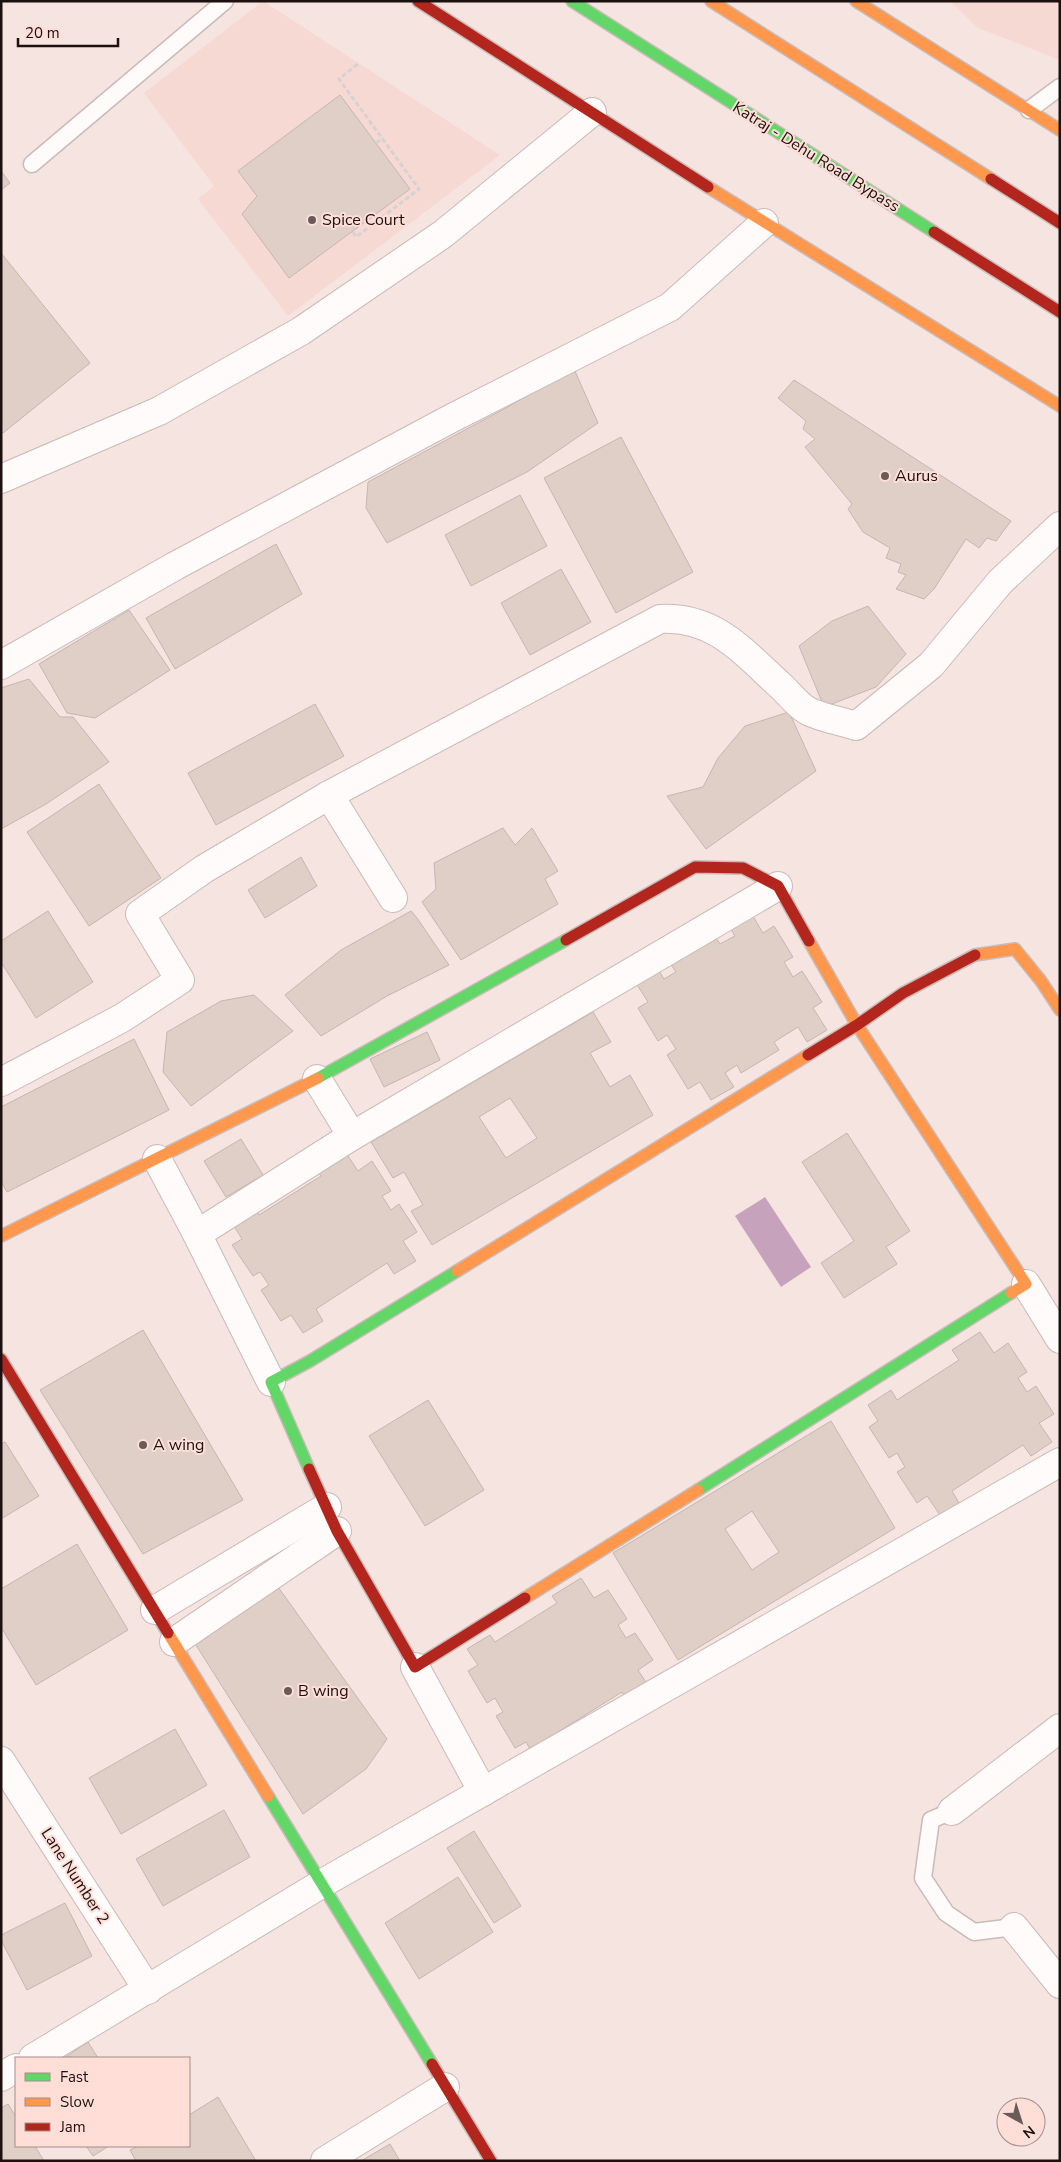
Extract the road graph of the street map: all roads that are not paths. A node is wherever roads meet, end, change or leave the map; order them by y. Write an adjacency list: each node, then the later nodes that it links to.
1 (225, 1): 10 (lane)
2 (418, 1): 8 (main road)
3 (572, 1): 13 (main road, Katraj - Dehu Road Bypass)
4 (711, 1): 12 (main road)
5 (856, 1): 7 (main road)
6 (1060, 87): 7 (lane)
7 (1029, 110): 9 (main road)
8 (592, 112): 11 (main road); 15 (street)
9 (1060, 130)
10 (32, 164)
11 (764, 222): 14 (main road); 17 (street)
12 (1060, 223)
13 (1060, 312)
14 (1060, 406)
15 (1, 479)
16 (1060, 526): 18 (street)
17 (1, 665)
18 (329, 795): 20 (street); 24 (street)
19 (778, 886): 22 (main road); 23 (main road); 25 (street)
20 (393, 898)
21 (1060, 1010): 22 (main road)
22 (857, 1025): 29 (main road); 32 (main road)
23 (317, 1079): 25 (street); 26 (main road)
24 (1, 1082)
25 (352, 1136): 27 (street)
26 (157, 1159): 27 (street); 28 (main road)
27 (197, 1234): 32 (street)
28 (1, 1236)
29 (1026, 1284): 30 (street); 37 (main road)
30 (1060, 1339)
31 (1, 1359): 35 (main road)
32 (271, 1382): 34 (main road)
33 (1060, 1462): 40 (street)
34 (332, 1519): 35 (street); 36 (street); 37 (main road)
35 (155, 1610): 36 (main road)
36 (174, 1642): 42 (main road)
37 (415, 1667): 40 (street)
38 (1060, 1728): 41 (street)
39 (1, 1761): 45 (street, Lane Number 2)
40 (483, 1792): 42 (street)
41 (952, 1812): 43 (lane)
42 (323, 1883): 45 (street); 49 (main road)
43 (1014, 1928): 44 (street)
44 (1060, 1984)
45 (148, 1990): 46 (street)
46 (35, 2057)
47 (15, 2069): 48 (street)
48 (1, 2077)
49 (446, 2087): 50 (street); 51 (main road)
50 (325, 2161)
51 (491, 2161)

